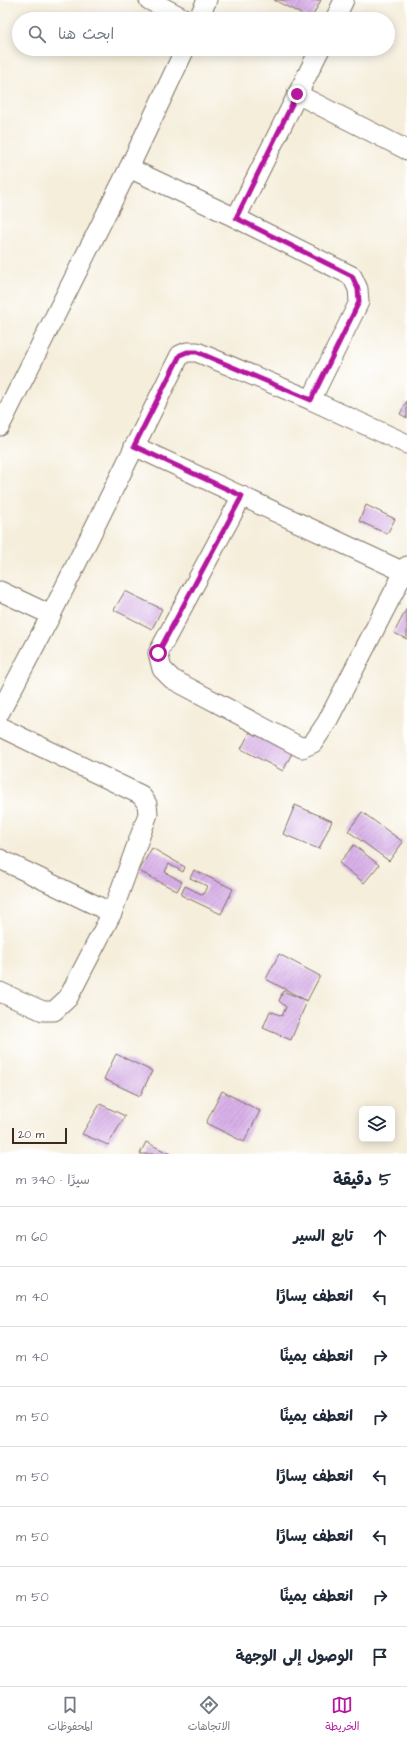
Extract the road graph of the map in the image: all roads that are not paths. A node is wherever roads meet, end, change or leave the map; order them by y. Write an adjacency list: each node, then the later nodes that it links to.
1 (149, 0): 4 (street)
2 (207, 0): 5 (street)
3 (344, 0): 6 (street)
4 (172, 12)
5 (201, 12)
6 (338, 12)
7 (181, 56): 11 (street)
8 (316, 56): 9 (street)
9 (297, 94): 10 (street); 12 (street)
10 (407, 150)
11 (129, 168): 12 (street); 14 (street)
12 (236, 218): 13 (street)
13 (311, 400): 15 (street); 16 (street)
14 (0, 426)
15 (407, 444)
16 (134, 446): 17 (street); 20 (street)
17 (242, 496): 18 (street); 18 (street)
18 (406, 569)
19 (0, 592): 20 (street)
20 (51, 615): 21 (street)
21 (0, 712)
22 (0, 727): 24 (street)
23 (0, 859): 24 (street)
24 (112, 913): 25 (street)
25 (0, 992)

